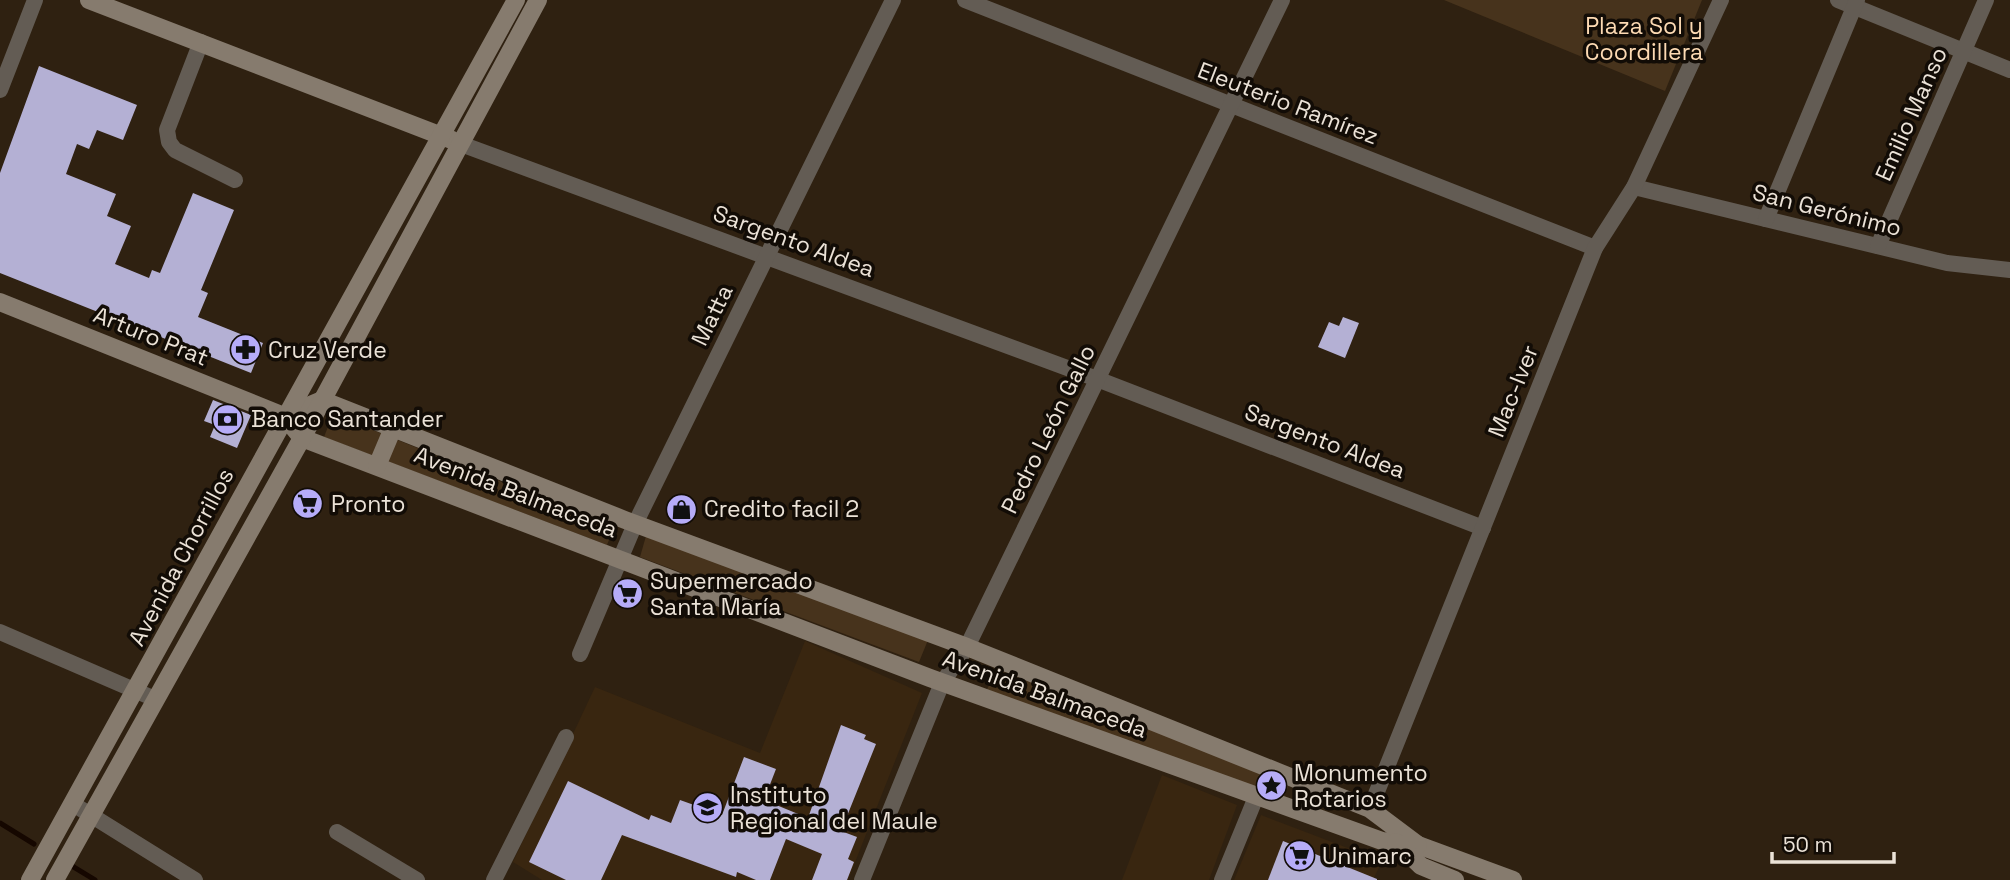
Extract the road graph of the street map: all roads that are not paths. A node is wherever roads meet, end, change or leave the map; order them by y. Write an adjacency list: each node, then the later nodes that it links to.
1 (35, 0): 15 (street)
2 (89, 0): 12 (main road, Sargento Aldea)
3 (516, 0): 17 (main road, Avenida Chorrillos)
4 (538, 0): 18 (main road, Avenida Chorrillos)
5 (892, 0): 24 (street, Matta)
6 (965, 0): 16 (street, Eleuterio Ramírez)
7 (1282, 0): 16 (street, Pedro León Gallo)
8 (1721, 0): 20 (street, Mac-Iver)
9 (1838, 0): 11 (street)
10 (1986, 0): 13 (street, Emilio Manso)
11 (1855, 3): 13 (street); 21 (street)
12 (201, 43): 17 (main road, Sargento Aldea); 19 (street)
13 (1964, 52): 14 (street); 22 (street, Emilio Manso)
14 (2010, 70)
15 (0, 89)
16 (1231, 105): 23 (street, Eleuterio Ramírez); 27 (street, Pedro León Gallo)
17 (442, 136): 18 (main road, Sargento Aldea); 29 (main road, Avenida Chorrillos)
18 (461, 144): 24 (street, Sargento Aldea); 28 (main road, Avenida Chorrillos)
19 (236, 180)
20 (1634, 187): 21 (street, San Gerónimo); 23 (street, Mac-Iver)
21 (1766, 219): 22 (street, San Gerónimo)
22 (1878, 246): 25 (street, San Gerónimo)
23 (1595, 248): 34 (street, Mac-Iver)
24 (766, 257): 27 (street, Sargento Aldea); 33 (street, Matta)
25 (2010, 270)
26 (0, 302): 29 (main road, Arturo Prat)
27 (1097, 379): 34 (street, Sargento Aldea); 37 (street, Pedro León Gallo)
28 (322, 400): 29 (main road); 30 (main road, Avenida Balmaceda); 31 (main road, Avenida Chorrillos)
29 (284, 416): 31 (main road); 40 (main road, Avenida Chorrillos)
30 (393, 428): 32 (main road); 33 (main road, Avenida Balmaceda)
31 (302, 438): 32 (main road, Avenida Balmaceda); 41 (main road, Avenida Chorrillos)
32 (377, 466): 35 (main road, Avenida Balmaceda)
33 (635, 524): 35 (street, Matta); 37 (main road, Avenida Balmaceda)
34 (1483, 528): 45 (street, Mac-Iver)
35 (621, 557): 38 (street, Matta); 39 (main road, Avenida Balmaceda)
36 (0, 632): 40 (street)
37 (967, 647): 39 (street, Pedro León Gallo); 45 (main road, Avenida Balmaceda)
38 (580, 654)
39 (942, 683): 43 (main road, Avenida Balmaceda); 56 (street, Pedro León Gallo)
40 (138, 690): 41 (street); 44 (main road, Avenida Chorrillos)
41 (155, 699): 46 (main road, Avenida Chorrillos)
42 (566, 737): 55 (street)
43 (1256, 797): 48 (main road, Avenida Balmaceda); 57 (street)
44 (73, 804): 46 (street); 51 (main road, Avenida Chorrillos)
45 (1370, 809): 49 (main road, Avenida Balmaceda)
46 (91, 814): 52 (main road, Avenida Chorrillos); 53 (street)
47 (337, 832): 54 (street)
48 (1396, 842): 49 (main road, Avenida Balmaceda); 58 (main road)
49 (1418, 845): 50 (main road, Avenida Balmaceda)
50 (1487, 876): 59 (main road, Avenida Balmaceda)
51 (30, 880)
52 (55, 880)
53 (195, 880)
54 (417, 880)
55 (494, 880)
56 (862, 880)
57 (1222, 880)
58 (1455, 880)
59 (1513, 880)

